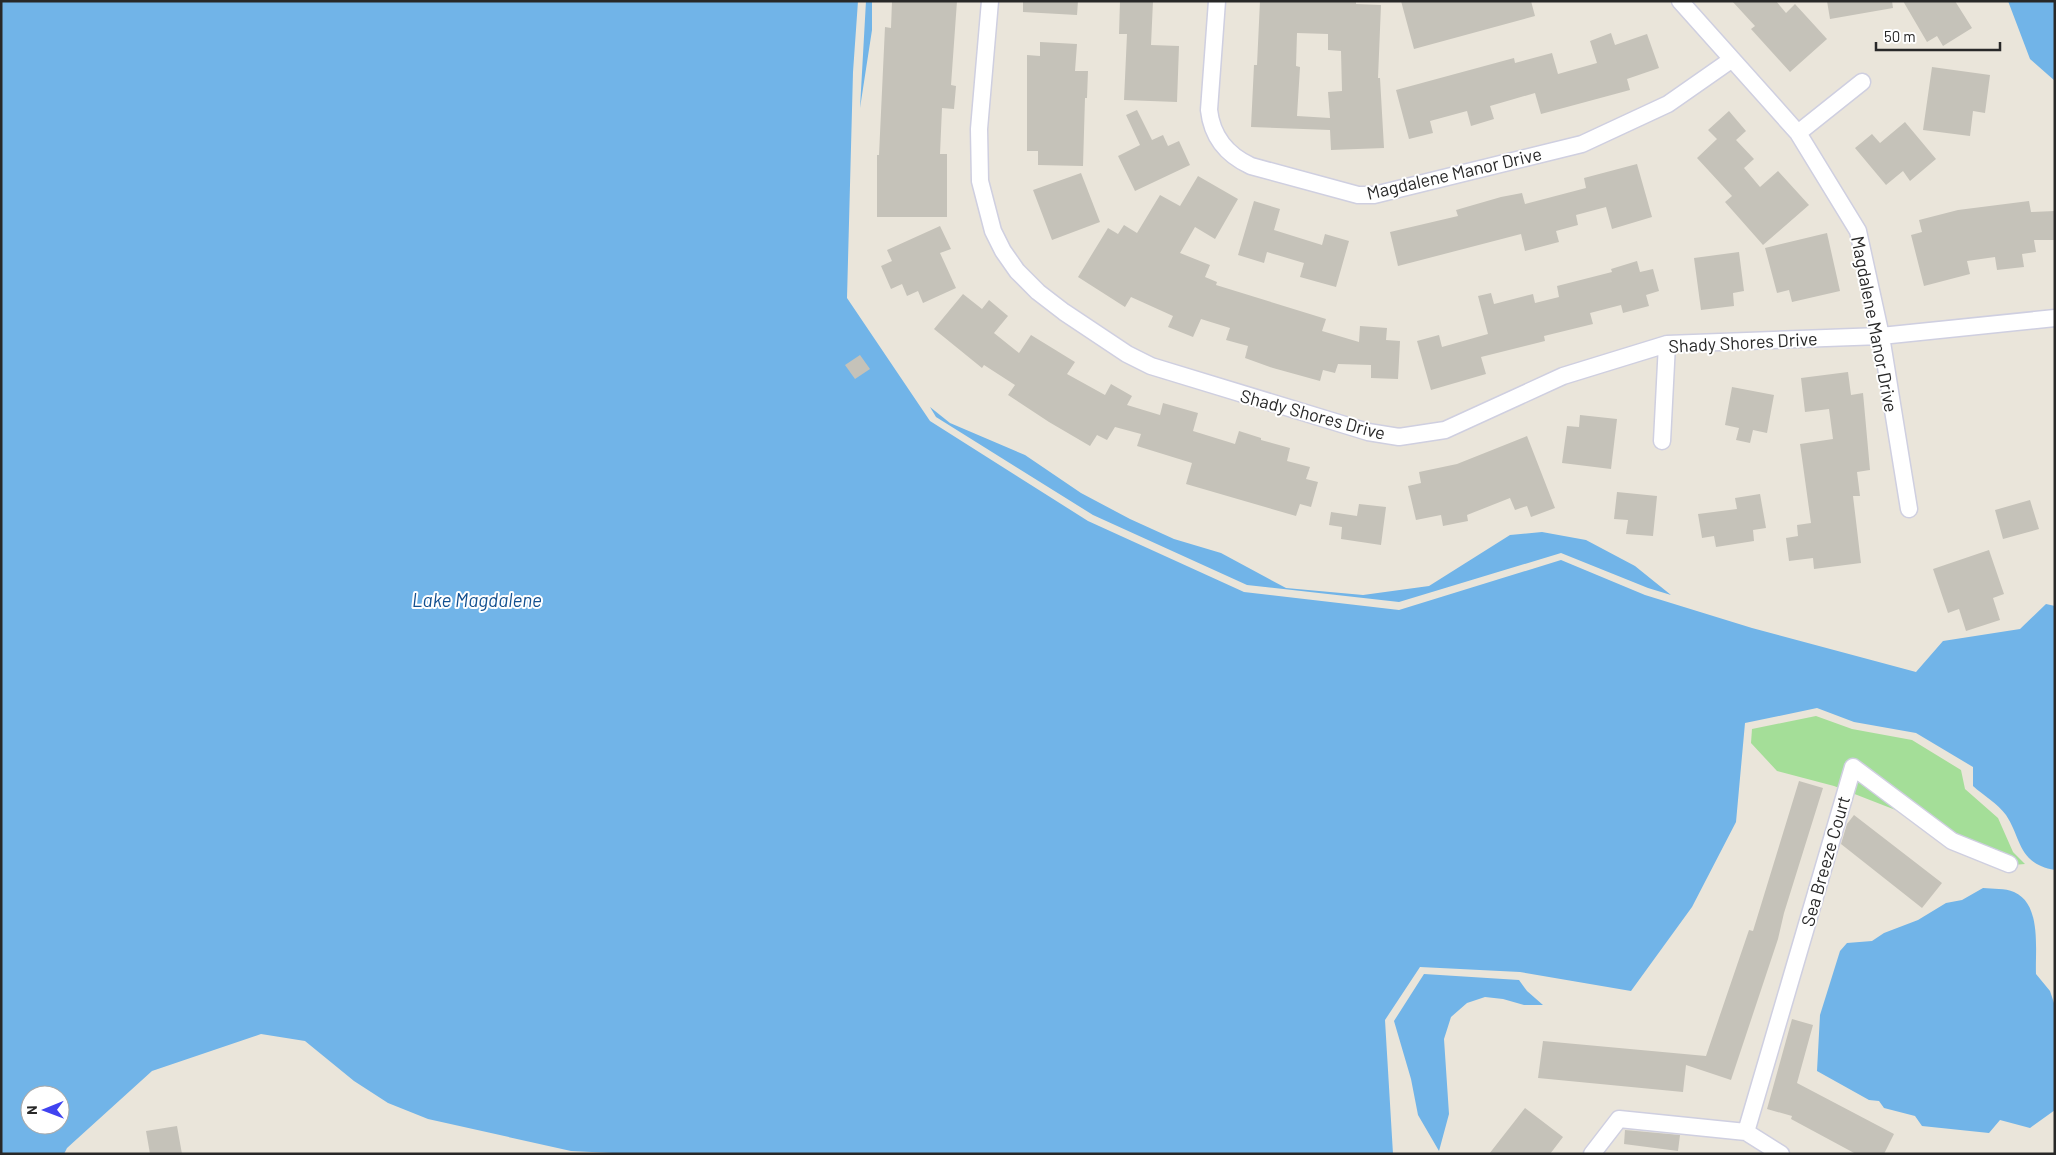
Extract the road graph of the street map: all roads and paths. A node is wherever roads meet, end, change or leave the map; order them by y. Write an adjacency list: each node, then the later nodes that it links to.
1 (990, 1): 9 (street, Shady Shores Drive)
2 (1217, 1): 4 (street, Magdalene Manor Drive)
3 (1680, 1): 4 (street, Magdalene Manor Drive)
4 (1732, 60): 6 (street, Magdalene Manor Drive)
5 (1862, 82): 6 (street)
6 (1798, 133): 8 (street, Magdalene Manor Drive)
7 (2055, 318): 8 (street, Shady Shores Drive)
8 (1881, 336): 9 (street, Shady Shores Drive); 11 (street, Magdalene Manor Drive)
9 (1666, 344): 10 (street)
10 (1662, 441)
11 (1909, 510)
12 (2009, 864): 13 (street, Sea Breeze Court)
13 (1746, 1132): 14 (street); 15 (street)
14 (1592, 1154)
15 (1781, 1154)

